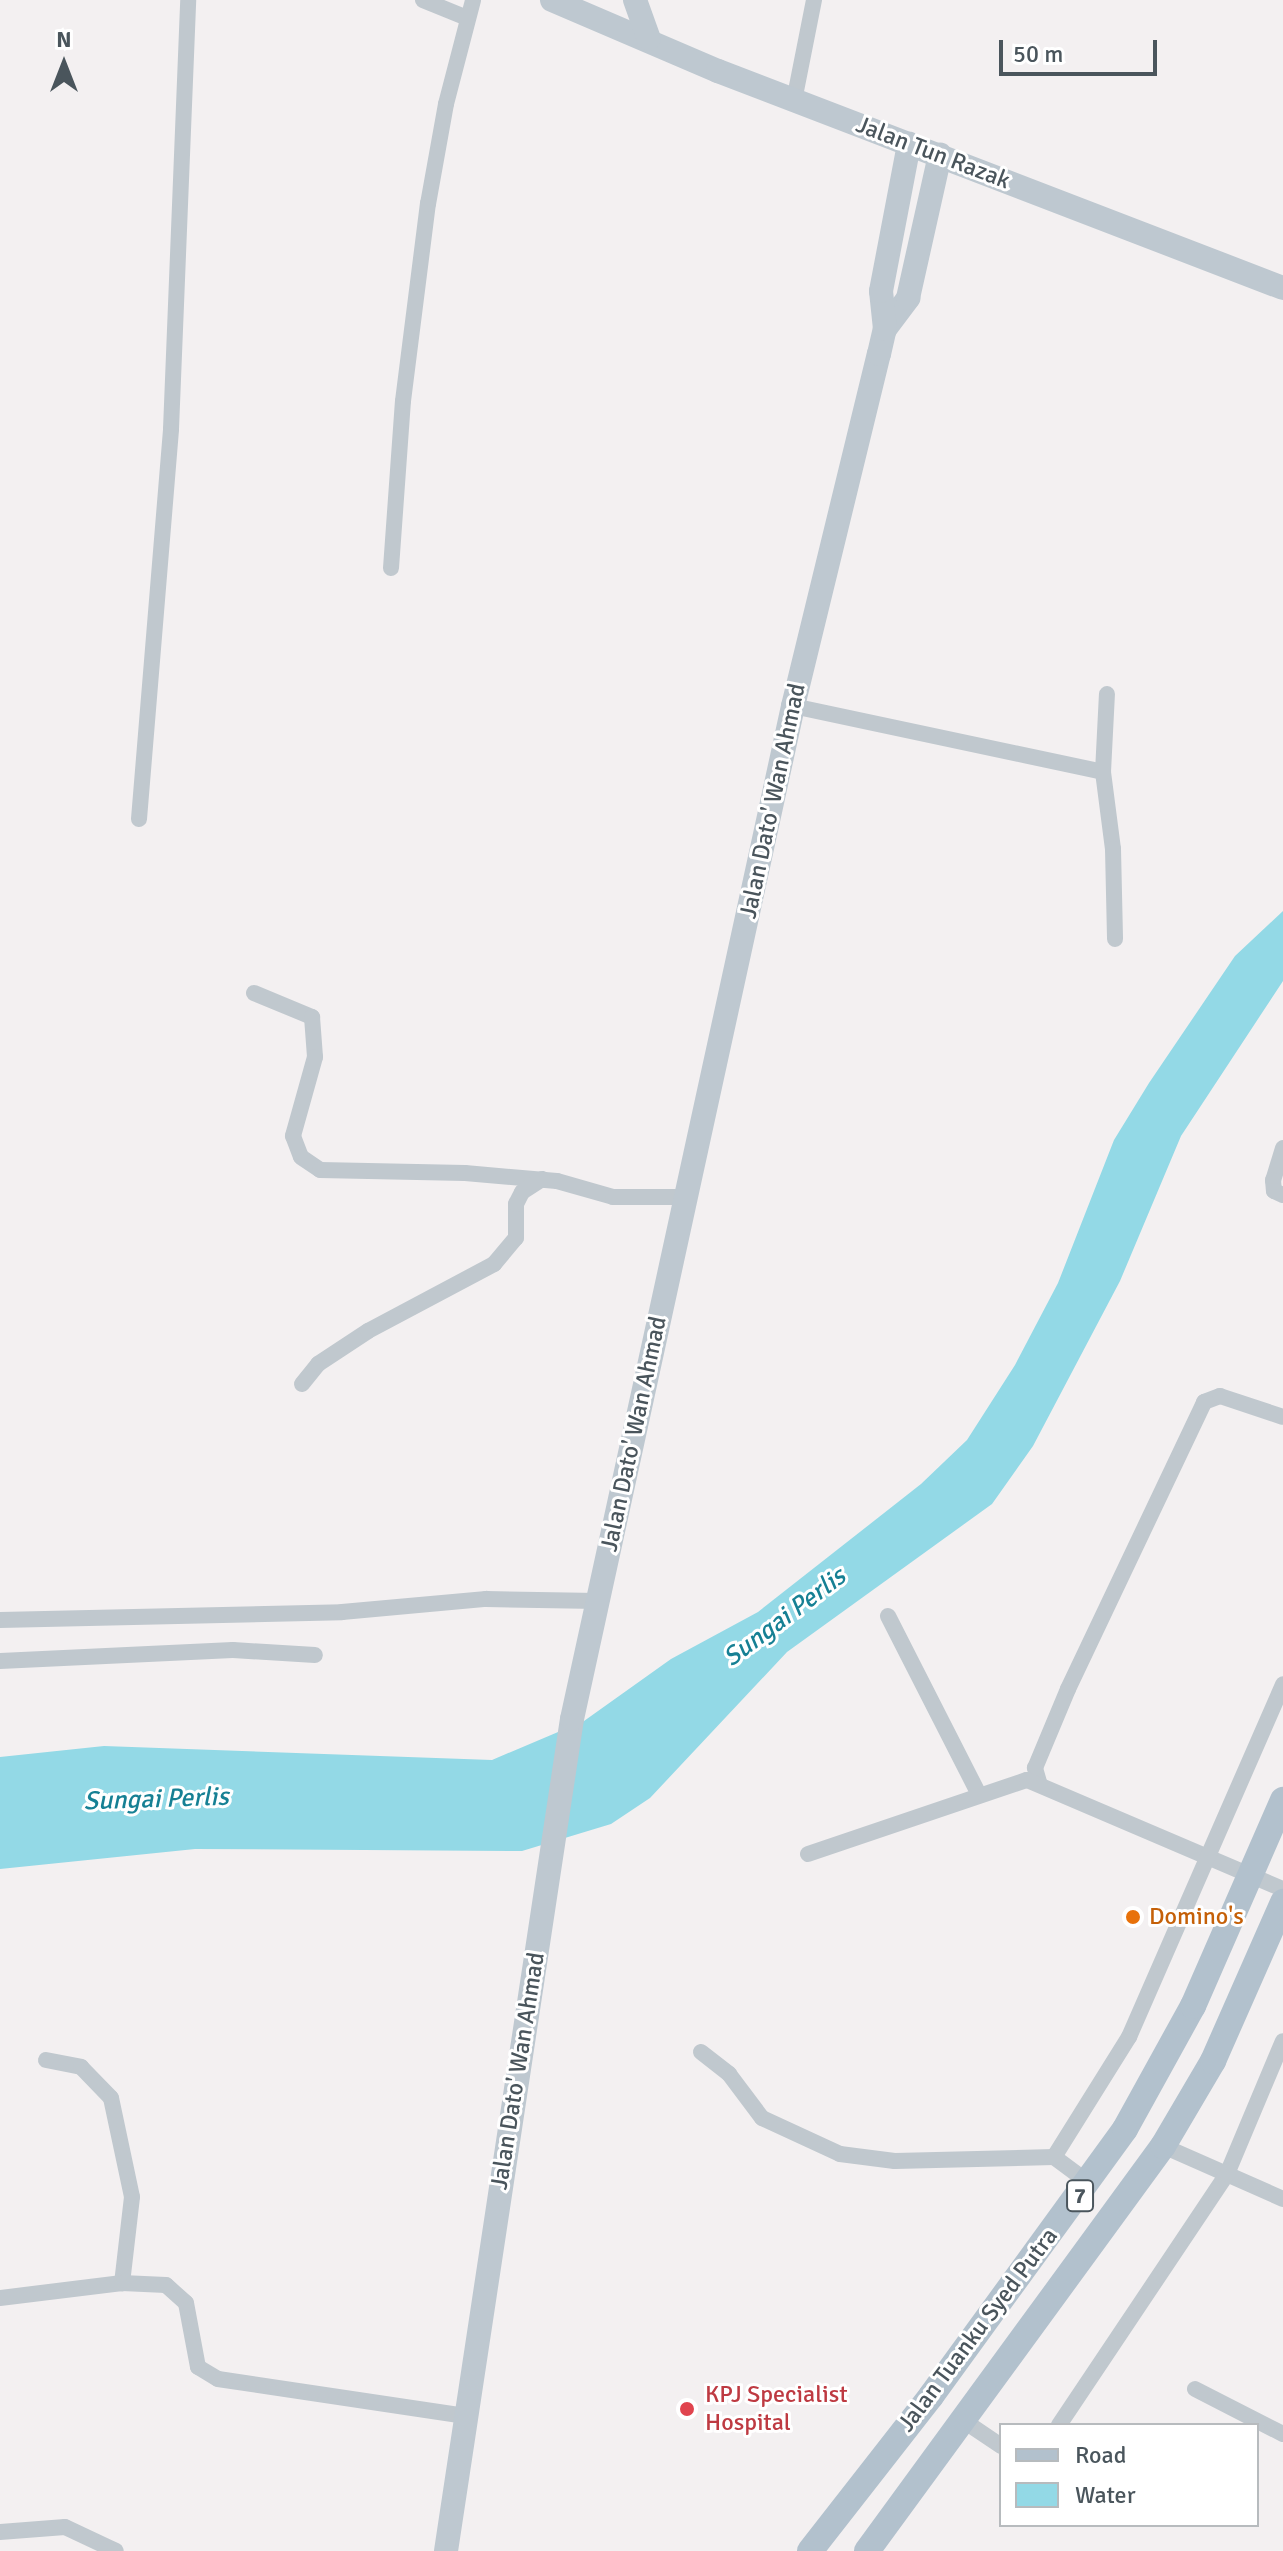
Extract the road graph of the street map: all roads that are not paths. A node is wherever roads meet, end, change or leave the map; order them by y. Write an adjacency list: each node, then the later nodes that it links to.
1 (188, 0): 19 (street)
2 (423, 0): 8 (street)
3 (473, 0): 8 (street)
4 (552, 0): 7 (main road, Jalan Tun Razak)
5 (635, 0): 9 (main road)
6 (814, 0): 10 (street)
7 (588, 6): 9 (main road, Jalan Tun Razak)
8 (467, 18): 15 (street)
9 (649, 39): 10 (main road, Jalan Tun Razak)
10 (794, 101): 11 (main road, Jalan Tun Razak)
11 (909, 144): 12 (main road, Jalan Tun Razak); 14 (main road)
12 (940, 155): 13 (main road, Jalan Tun Razak); 14 (main road)
13 (1283, 288)
14 (885, 329): 17 (main road, Jalan Dato' Wan Ahmad)
15 (391, 568)
16 (1107, 694): 18 (street)
17 (793, 706): 18 (street); 25 (main road, Jalan Dato' Wan Ahmad)
18 (1103, 772): 20 (street)
19 (139, 819)
20 (1115, 939)
21 (254, 993): 23 (street)
22 (1283, 1148): 24 (street)
23 (542, 1179): 25 (street); 26 (street)
24 (1283, 1195)
25 (684, 1197): 28 (main road, Jalan Dato' Wan Ahmad)
26 (302, 1384)
27 (1283, 1417): 34 (street)
28 (598, 1601): 30 (street); 53 (main road, Jalan Dato' Wan Ahmad)
29 (888, 1616): 35 (street)
30 (0, 1620)
31 (315, 1655): 32 (street)
32 (0, 1661)
33 (1283, 1684): 38 (street)
34 (1039, 1782): 35 (street); 38 (street)
35 (978, 1793): 37 (street)
36 (1283, 1800): 39 (main road, Jalan Tuanku Syed Putra / 7)
37 (808, 1854)
38 (1211, 1854): 39 (street); 46 (street)
39 (1252, 1875): 40 (street); 48 (main road, Jalan Tuanku Syed Putra / 7)
40 (1283, 1889)
41 (1283, 1902): 45 (main road, Jalan Tuanku Syed Putra / 7)
42 (1283, 2041): 47 (street)
43 (701, 2052): 46 (street)
44 (46, 2060): 50 (street)
45 (1163, 2146): 47 (street); 54 (main road, Jalan Tuanku Syed Putra / 7)
46 (1054, 2157): 48 (street)
47 (1227, 2174): 49 (street); 55 (street)
48 (1089, 2183): 62 (main road, Jalan Tuanku Syed Putra / 7)
49 (1283, 2199)
50 (122, 2283): 51 (street); 53 (street)
51 (0, 2298)
52 (1195, 2389): 56 (street)
53 (467, 2416): 61 (main road, Jalan Dato' Wan Ahmad)
54 (964, 2421): 57 (street); 59 (main road, Jalan Tuanku Syed Putra / 7)
55 (1060, 2423)
56 (1283, 2434)
57 (999, 2445)
58 (0, 2532): 60 (street)
59 (871, 2549)
60 (116, 2551)
61 (446, 2551)
62 (810, 2551)

